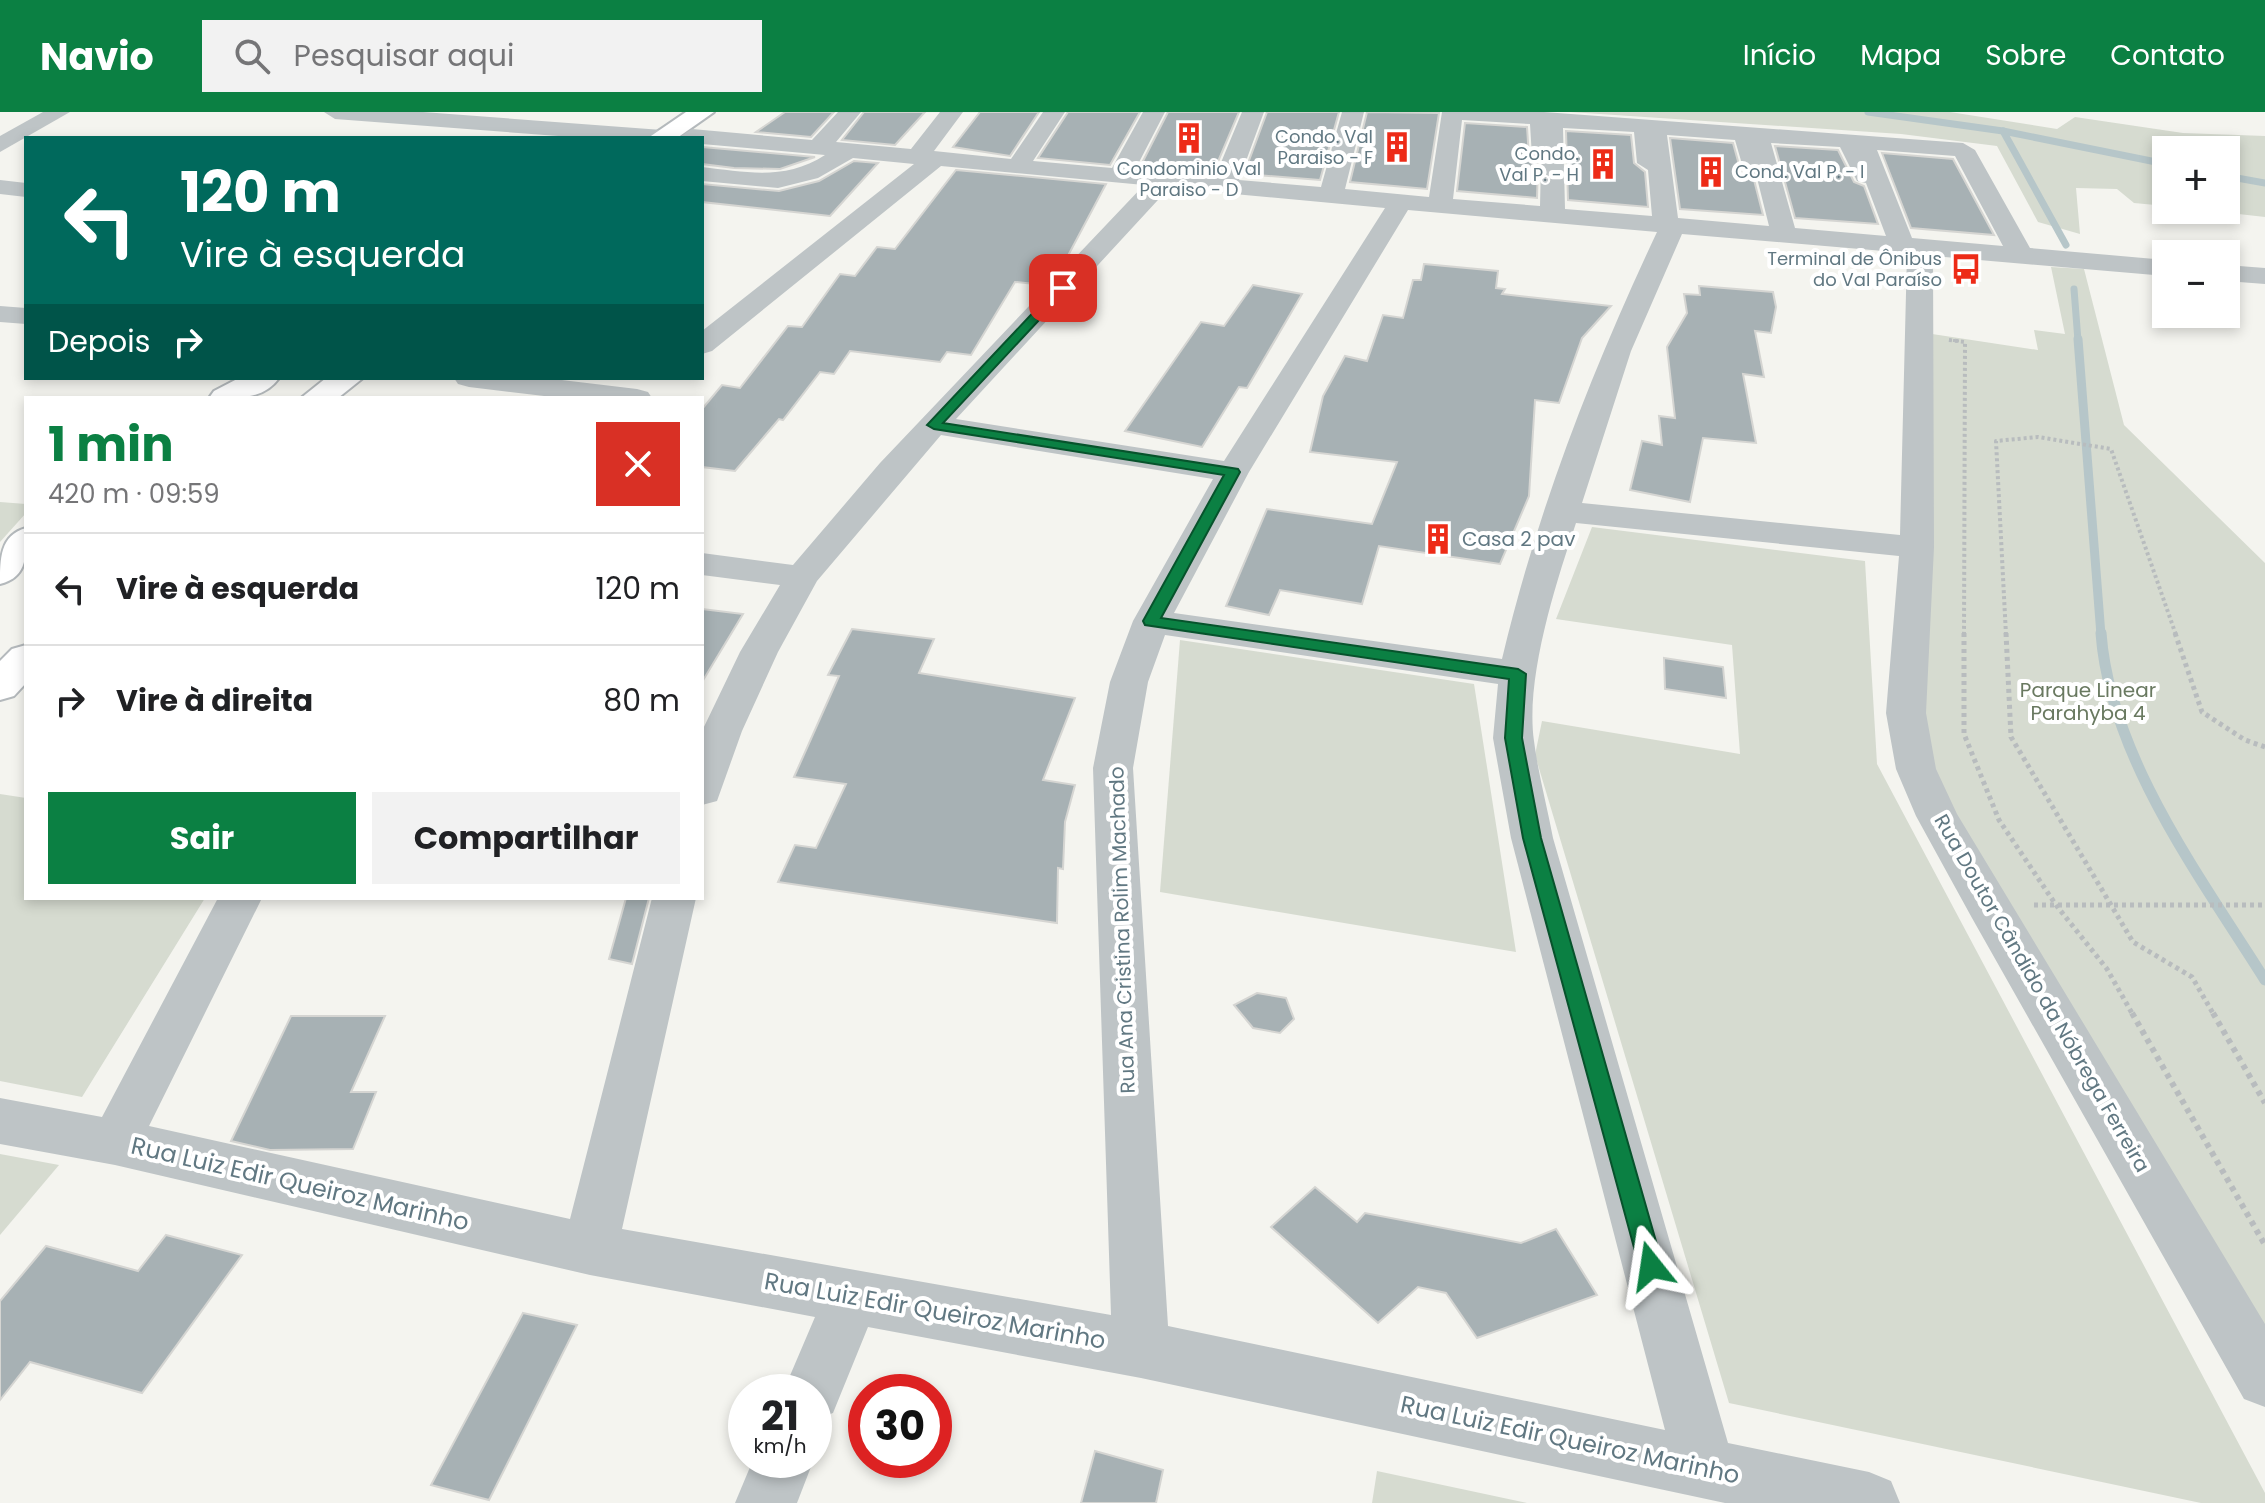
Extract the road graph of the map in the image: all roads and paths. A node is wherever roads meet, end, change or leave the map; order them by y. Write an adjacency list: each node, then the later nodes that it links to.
1 (59, 112): 24 (street)
2 (335, 112): 18 (street)
3 (702, 112): 19 (main road)
4 (731, 112): 20 (main road)
5 (850, 112): 23 (street)
6 (944, 112): 26 (street)
7 (952, 112): 26 (street)
8 (1042, 112): 27 (street)
9 (1054, 112): 27 (street)
10 (1144, 112): 28 (street)
11 (1154, 112): 28 (street)
12 (1244, 112): 31 (street)
13 (1253, 112): 31 (street)
14 (1340, 112): 34 (street)
15 (1353, 112): 34 (street)
16 (1444, 112): 35 (street)
17 (757, 119): 22 (street)
18 (648, 136)
19 (663, 136)
20 (693, 136)
21 (704, 138): 22 (street)
22 (724, 139): 23 (street)
23 (821, 144): 25 (street)
24 (0, 145)
25 (848, 151): 26 (street); 29 (street)
26 (919, 154): 27 (street); 50 (street)
27 (1015, 162): 28 (street)
28 (1117, 171): 30 (street)
29 (704, 174)
30 (1163, 180): 31 (street); 59 (street)
31 (1221, 181): 34 (street)
32 (0, 187): 33 (street)
33 (24, 190)
34 (1326, 190): 36 (street)
35 (1437, 200): 36 (street); 37 (street); 37 (street)
36 (1401, 202): 60 (street, Rua Ana Cristina Rolim Machado)
37 (1548, 210): 38 (street); 38 (street)
38 (1663, 220): 39 (street); 39 (street); 61 (street)
39 (1776, 228): 40 (street); 40 (street)
40 (1900, 240): 41 (street); 41 (street); 49 (street, Rua Doutor Cândido da Nóbrega Ferreira)
41 (2018, 249): 42 (street)
42 (2152, 266)
43 (2240, 274): 44 (street)
44 (2265, 276)
45 (2240, 279): 46 (street)
46 (2265, 295)
47 (0, 314): 48 (street)
48 (24, 316)
49 (1919, 335): 63 (street, Rua Doutor Cândido da Nóbrega Ferreira); 76 (path)
50 (704, 343)
51 (259, 380): 55 (main road)
52 (344, 380): 56 (main road)
53 (486, 380): 57 (street)
54 (660, 380): 58 (street)
55 (229, 396)
56 (320, 396)
57 (620, 396)
58 (640, 396)
59 (934, 425): 60 (street); 66 (street)
60 (1233, 472): 67 (street, Rua Ana Cristina Rolim Machado)
61 (1560, 511): 63 (street); 69 (street)
62 (24, 542): 65 (main road)
63 (1917, 547): 78 (street, Rua Doutor Cândido da Nóbrega Ferreira)
64 (704, 564): 66 (street)
65 (0, 573)
66 (802, 577): 72 (street)
67 (1151, 621): 69 (street); 85 (street, Rua Ana Cristina Rolim Machado)
68 (24, 660): 70 (main road)
69 (1518, 674): 88 (street)
70 (0, 686)
71 (2265, 747): 75 (path)
72 (704, 784)
73 (239, 900): 81 (street)
74 (674, 900): 83 (street)
75 (2110, 904): 76 (path); 77 (path); 79 (path)
76 (2056, 905): 78 (path); 82 (path)
77 (2263, 905)
78 (1988, 906): 87 (street, Rua Doutor Cândido da Nóbrega Ferreira)
79 (2265, 1103)
80 (0, 1121): 81 (street, Rua Luiz Edir Queiroz Marinho)
81 (115, 1142): 83 (street, Rua Luiz Edir Queiroz Marinho)
82 (2265, 1245)
83 (590, 1249): 84 (street, Rua Luiz Edir Queiroz Marinho)
84 (852, 1296): 85 (street, Rua Luiz Edir Queiroz Marinho); 86 (street)
85 (1141, 1349): 88 (street, Rua Luiz Edir Queiroz Marinho)
86 (820, 1374)
87 (2265, 1378)
88 (1705, 1468): 91 (street, Rua Luiz Edir Queiroz Marinho)
89 (776, 1478): 90 (street)
90 (766, 1503)
91 (1869, 1503)

